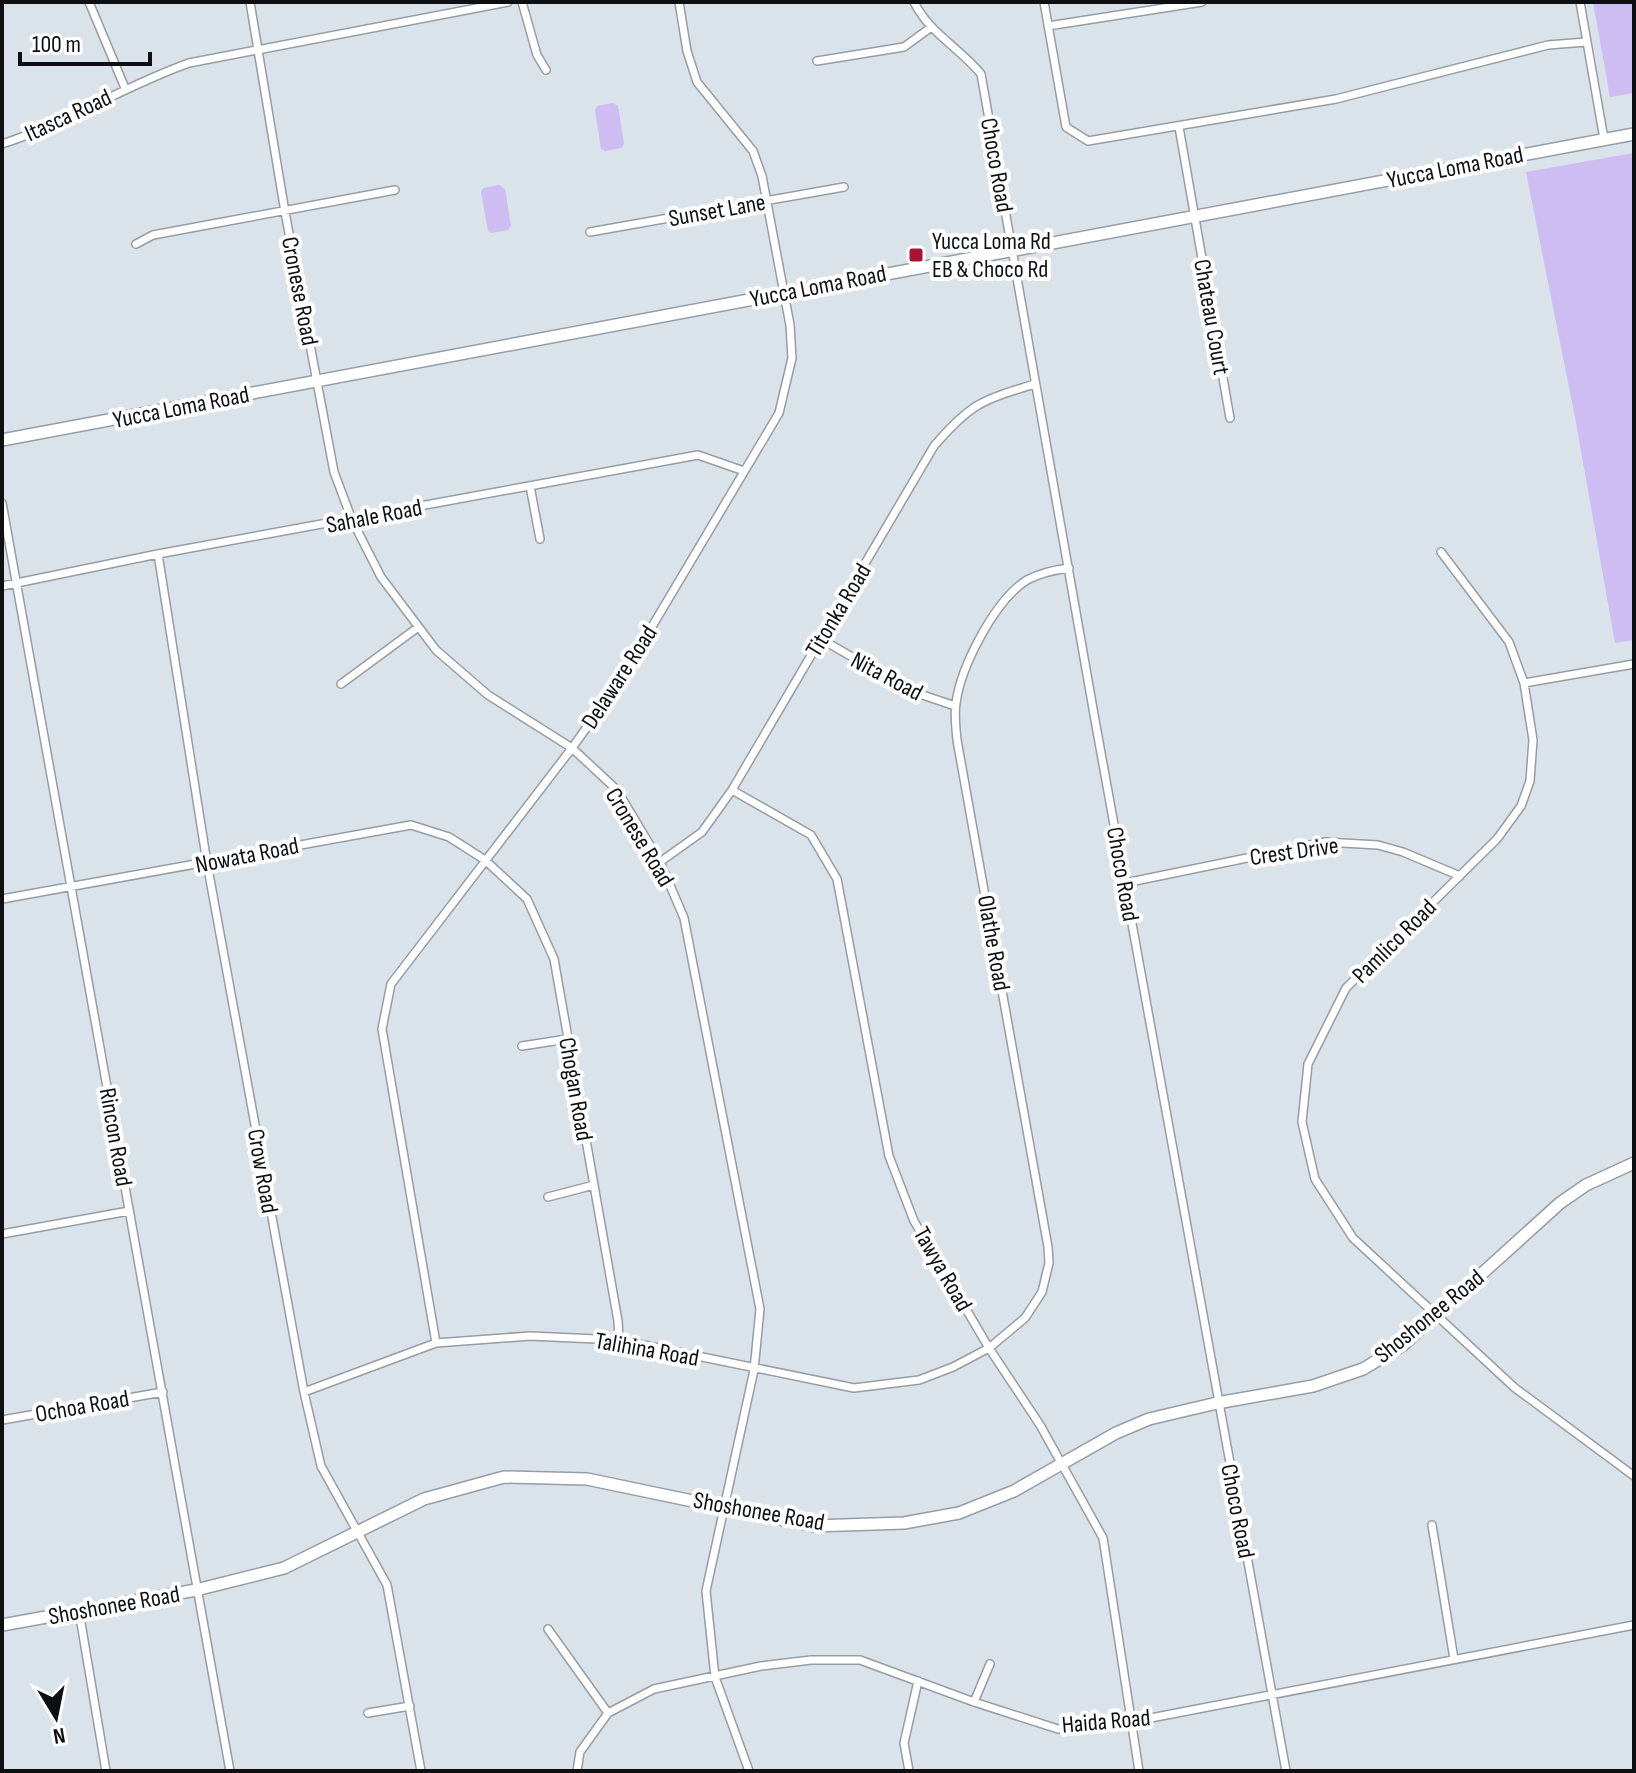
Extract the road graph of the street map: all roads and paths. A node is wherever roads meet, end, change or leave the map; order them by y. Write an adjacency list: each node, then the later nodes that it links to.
1 (89, 2): 16 (street)
2 (250, 2): 13 (street, Cronese Road)
3 (508, 2): 13 (street, Itasca Road)
4 (522, 2): 15 (street)
5 (679, 2): 23 (street, Delaware Road)
6 (914, 2): 11 (street, Choco Road)
7 (1044, 2): 10 (street)
8 (1202, 2): 10 (street)
9 (1580, 2): 12 (street)
10 (1048, 26): 17 (street)
11 (930, 28): 14 (street); 28 (street, Choco Road)
12 (1586, 42): 17 (street); 19 (street)
13 (257, 49): 16 (street, Itasca Road); 24 (street, Cronese Road)
14 (817, 61)
15 (546, 70)
16 (125, 88): 20 (street, Itasca Road)
17 (1179, 127): 25 (street, Chateau Court)
18 (1634, 134): 19 (street, Yucca Loma Road)
19 (1604, 139): 25 (street, Yucca Loma Road)
20 (2, 144)
21 (844, 187): 23 (street, Sunset Lane)
22 (395, 190): 24 (street)
23 (766, 201): 26 (street, Sunset Lane); 29 (street, Delaware Road)
24 (285, 212): 27 (street); 30 (street, Cronese Road)
25 (1194, 215): 28 (street, Yucca Loma Road); 32 (street, Chateau Court)
26 (590, 232)
27 (136, 244)
28 (1012, 250): 29 (street, Yucca Loma Road); 31 (street, Choco Road)
29 (784, 293): 30 (street, Yucca Loma Road); 34 (street, Delaware Road)
30 (317, 381): 33 (street, Yucca Loma Road); 37 (street, Cronese Road)
31 (1035, 384): 41 (street, Choco Road); 45 (street, Titonka Road)
32 (1230, 418)
33 (2, 440)
34 (744, 471): 35 (street, Sahale Road); 50 (street, Delaware Road)
35 (530, 486): 37 (street, Sahale Road); 38 (street)
36 (2, 503): 42 (street, Rincon Road)
37 (352, 520): 40 (street, Sahale Road); 44 (street, Cronese Road)
38 (540, 539)
39 (1441, 552): 47 (street, Pamlico Road)
40 (158, 554): 42 (street, Sahale Road); 54 (street, Crow Road)
41 (1069, 568): 49 (street, Olathe Road); 56 (street, Choco Road)
42 (15, 584): 43 (street, Sahale Road); 57 (street, Rincon Road)
43 (2, 586)
44 (417, 628): 48 (street); 50 (street, Cronese Road)
45 (821, 639): 49 (street, Nita Road); 51 (street, Titonka Road)
46 (1634, 664): 47 (street)
47 (1524, 683): 55 (street, Pamlico Road)
48 (341, 684)
49 (955, 706): 69 (street, Olathe Road)
50 (572, 748): 52 (street, Delaware Road); 53 (street, Cronese Road)
51 (732, 790): 53 (street, Titonka Road); 69 (street, Tawya Road)
52 (485, 860): 54 (street, Nowata Road); 59 (street, Chogan Road); 68 (street, Delaware Road)
53 (660, 862): 70 (street, Cronese Road)
54 (207, 863): 57 (street, Nowata Road); 72 (street, Crow Road)
55 (1460, 876): 56 (street, Crest Drive); 66 (street, Pamlico Road)
56 (1125, 883): 73 (street, Choco Road)
57 (72, 888): 58 (street, Nowata Road); 64 (street, Rincon Road)
58 (2, 899)
59 (567, 1039): 60 (street); 62 (street, Chogan Road)
60 (522, 1046)
61 (1634, 1163): 66 (street, Shoshonee Road)
62 (594, 1185): 63 (street); 67 (street, Chogan Road)
63 (548, 1197)
64 (129, 1211): 65 (street); 71 (street, Rincon Road)
65 (2, 1234)
66 (1437, 1315): 73 (street, Shoshonee Road); 76 (street, Pamlico Road)
67 (619, 1340): 68 (street, Talihina Road); 70 (street, Talihina Road)
68 (436, 1343): 72 (street, Talihina Road)
69 (989, 1348): 70 (street, Talihina Road); 75 (street, Tawya Road)
70 (754, 1370): 77 (street, Cronese Road)
71 (163, 1392): 74 (street, Ochoa Road); 80 (street, Rincon Road)
72 (304, 1392): 79 (street, Crow Road)
73 (1217, 1403): 75 (street, Shoshonee Road); 89 (street, Choco Road)
74 (2, 1420)
75 (1063, 1464): 77 (street, Shoshonee Road); 94 (street, Tawya Road)
76 (1634, 1476)
77 (724, 1506): 79 (street, Shoshonee Road); 87 (street, Cronese Road)
78 (1432, 1525): 85 (street)
79 (357, 1533): 80 (street, Shoshonee Road); 91 (street, Crow Road)
80 (196, 1590): 81 (street, Shoshonee Road); 96 (street, Rincon Road)
81 (79, 1611): 82 (street, Shoshonee Road); 95 (street)
82 (2, 1625)
83 (1634, 1625): 85 (street, Haida Road)
84 (548, 1629): 93 (street)
85 (1454, 1659): 89 (street, Haida Road)
86 (990, 1664): 90 (street)
87 (715, 1677): 88 (street, Haida Road); 93 (street, Haida Road); 99 (street, Cronese Road)
88 (918, 1681): 90 (street, Haida Road); 100 (street)
89 (1272, 1694): 94 (street, Haida Road); 102 (street, Choco Road)
90 (974, 1702): 94 (street, Haida Road)
91 (410, 1706): 92 (street); 97 (street, Crow Road)
92 (368, 1713)
93 (608, 1713): 98 (street, Haida Road)
94 (1130, 1722): 101 (street, Tawya Road)
95 (106, 1771)
96 (230, 1771)
97 (421, 1771)
98 (577, 1771)
99 (749, 1771)
100 (909, 1771)
101 (1139, 1771)
102 (1286, 1771)

